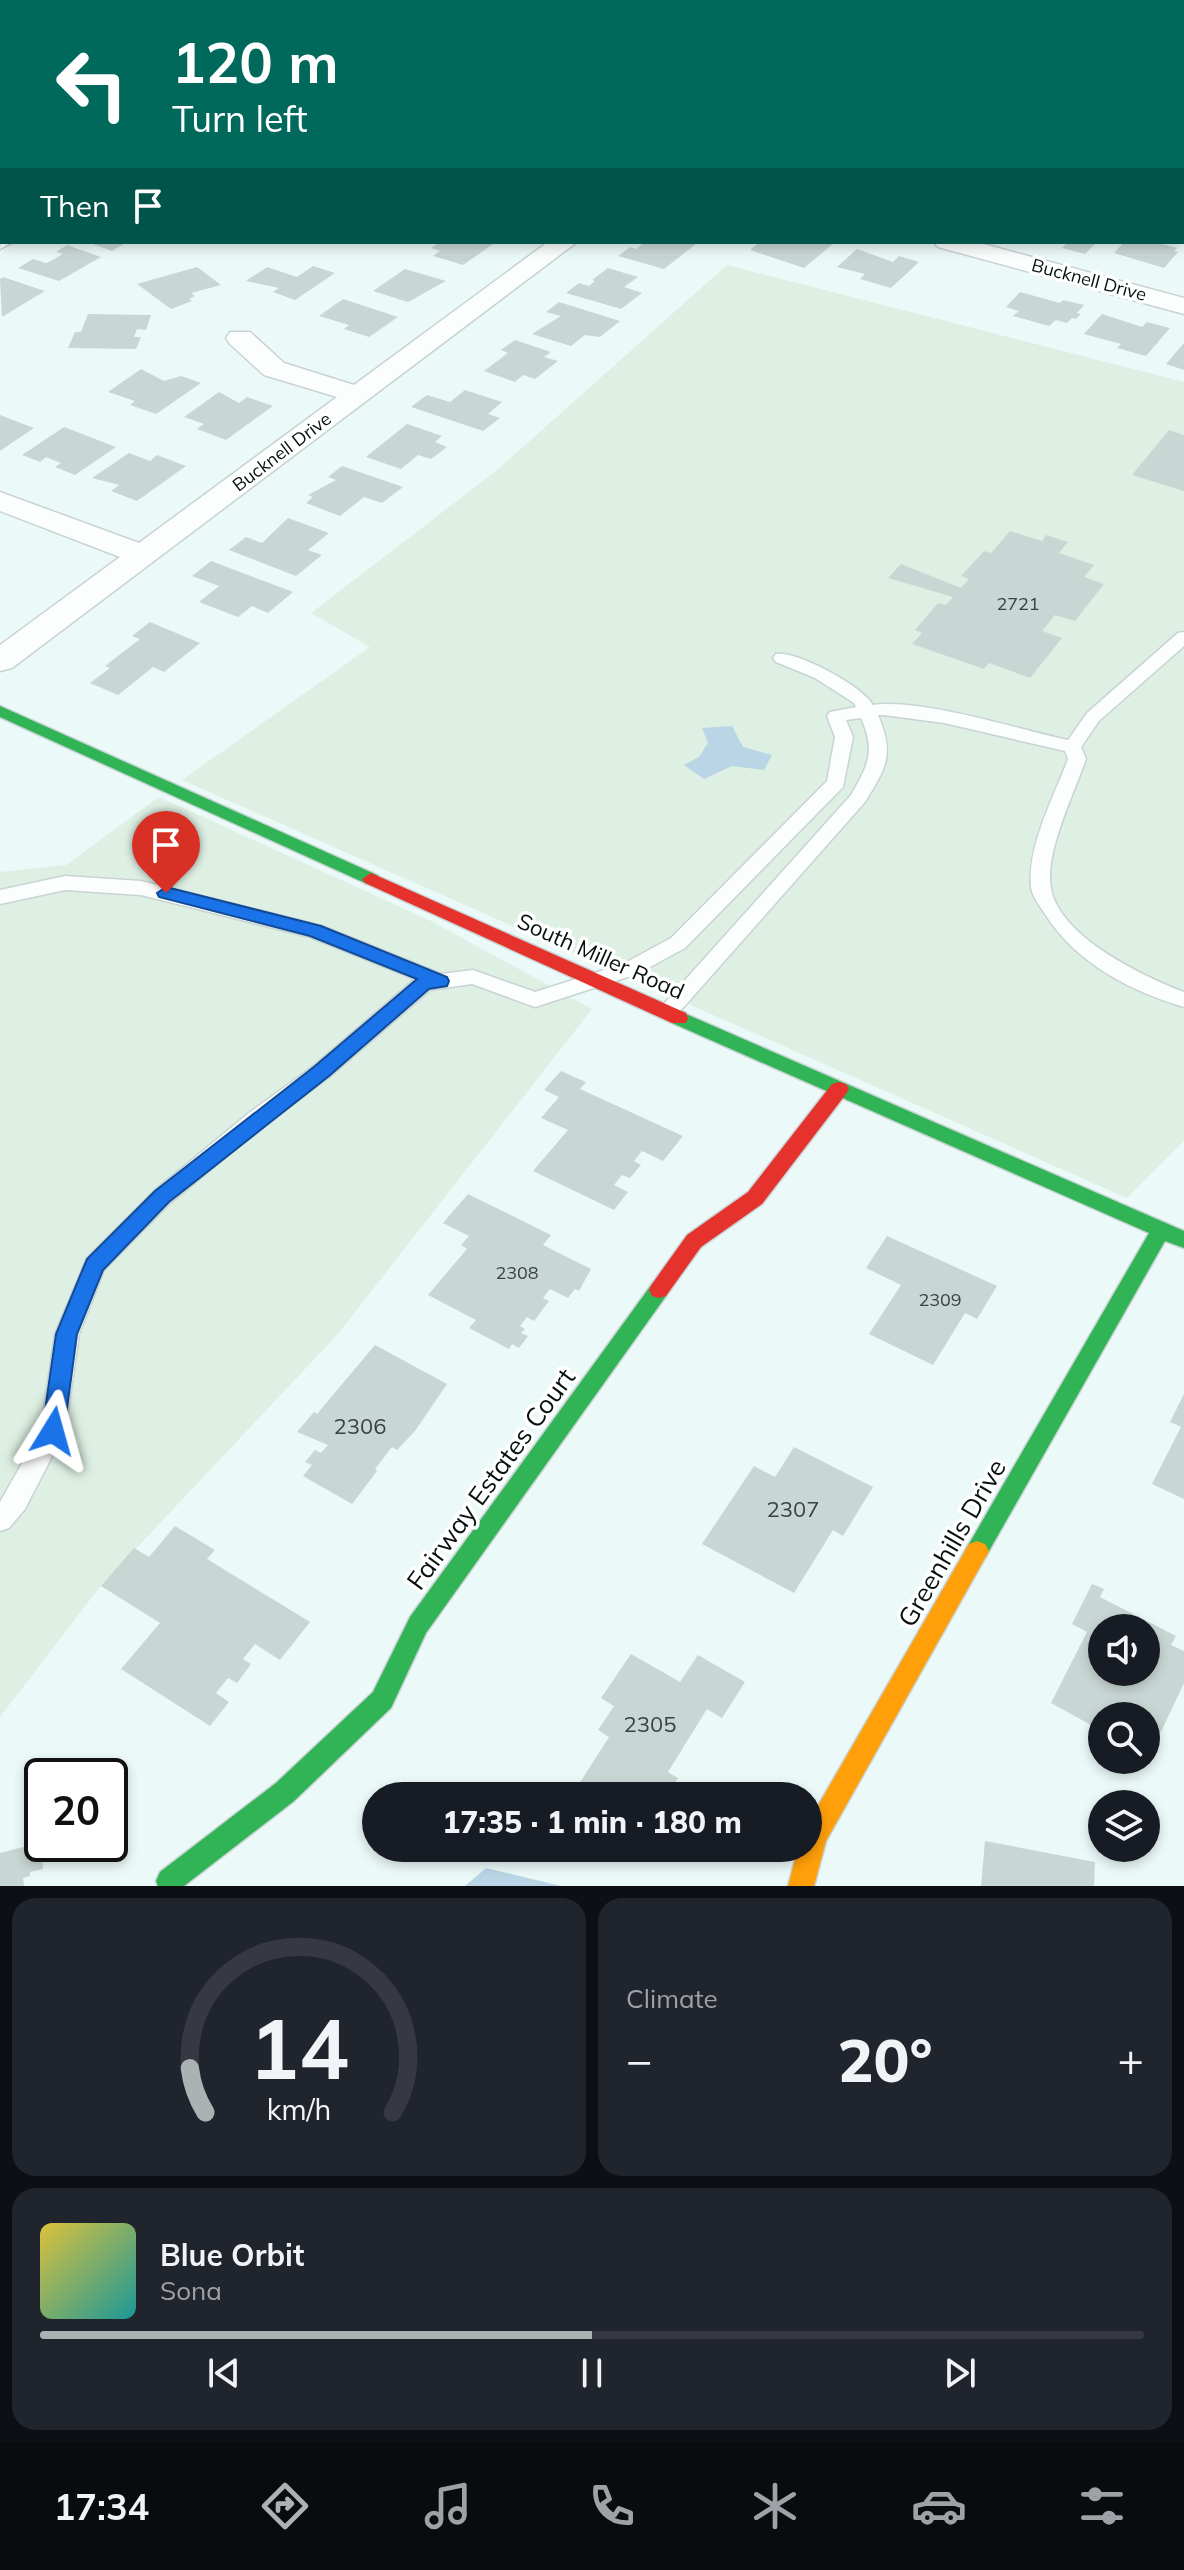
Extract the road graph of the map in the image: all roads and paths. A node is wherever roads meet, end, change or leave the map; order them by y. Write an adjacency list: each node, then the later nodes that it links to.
1 (561, 244): 5 (street, Bucknell Drive)
2 (954, 244): 3 (street, Bucknell Drive)
3 (1184, 306)
4 (240, 338): 5 (street)
5 (358, 395): 7 (street, Bucknell Drive)
6 (0, 501): 7 (street)
7 (143, 555): 10 (street, Bucknell Drive)
8 (1184, 637): 13 (lane)
9 (782, 658): 12 (lane)
10 (0, 661)
11 (0, 711): 15 (street, South Miller Road)
12 (867, 711): 13 (lane); 15 (lane); 18 (lane)
13 (1072, 747): 17 (lane)
14 (0, 897): 16 (lane)
15 (595, 980): 16 (lane); 18 (street, South Miller Road)
16 (440, 981): 22 (lane)
17 (1184, 1000)
18 (667, 1013): 19 (street, South Miller Road)
19 (839, 1089): 20 (street, South Miller Road); 23 (street, Fairway Estates Court)
20 (1161, 1230): 21 (street, South Miller Road); 24 (street, Greenhills Drive)
21 (1184, 1240)
22 (0, 1520)
23 (169, 1881)
24 (801, 1886)

